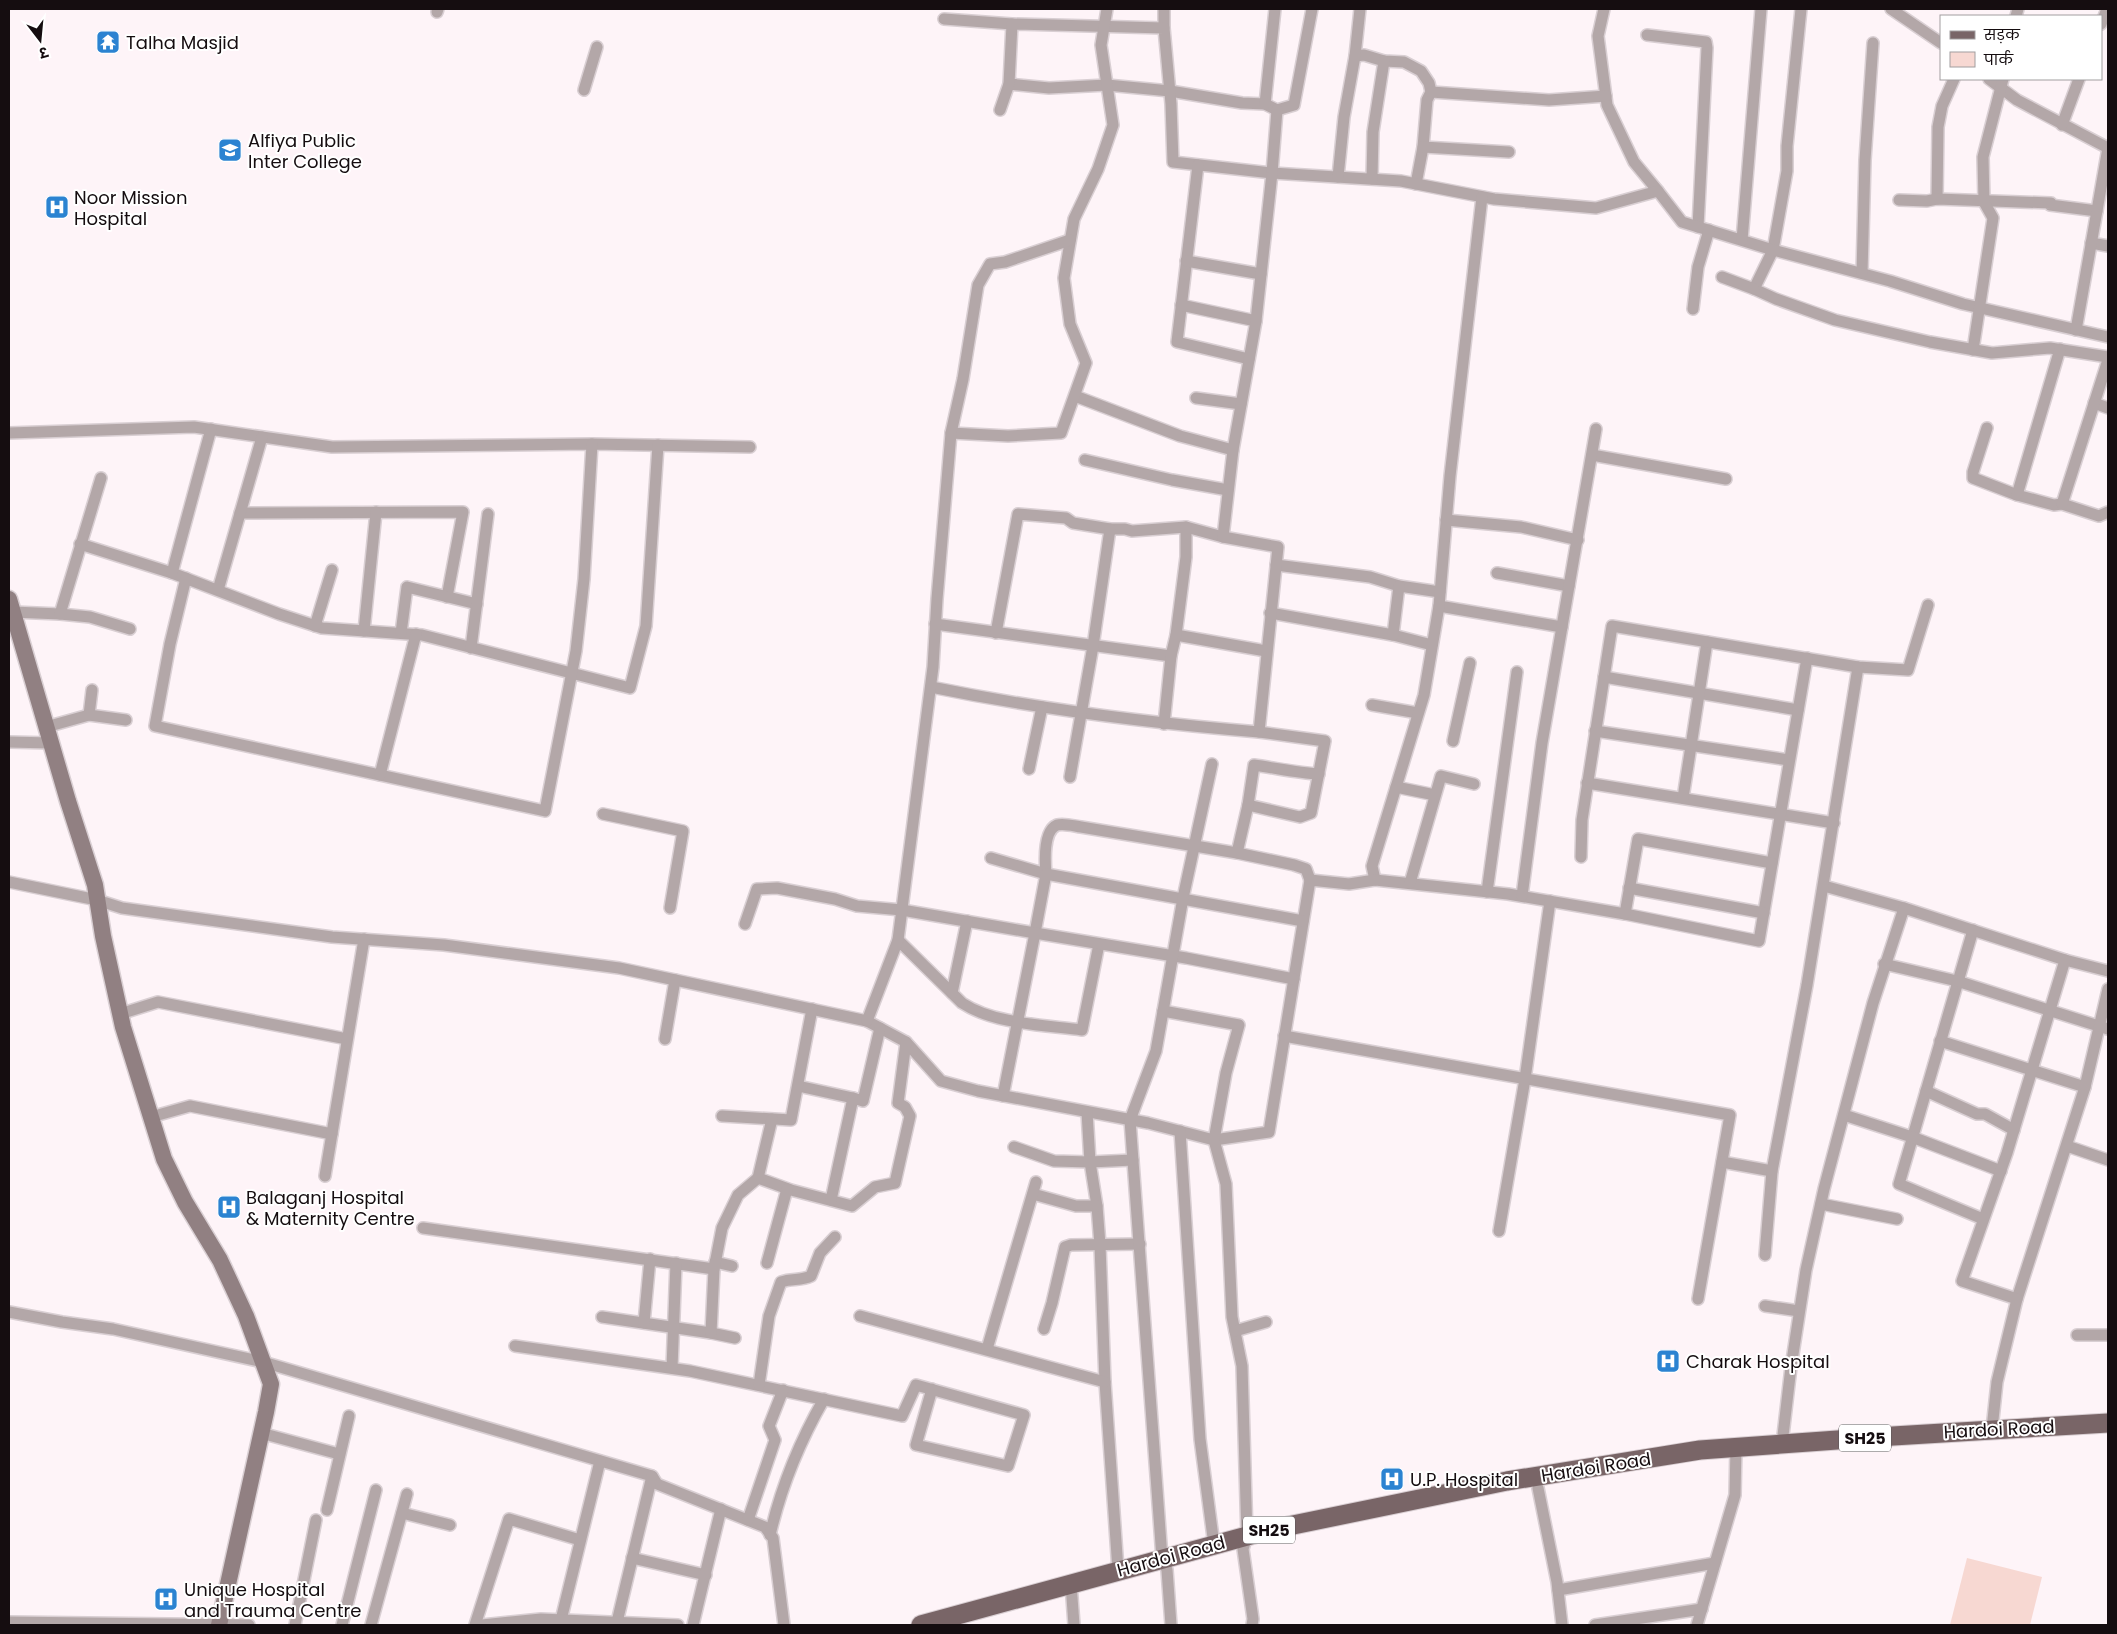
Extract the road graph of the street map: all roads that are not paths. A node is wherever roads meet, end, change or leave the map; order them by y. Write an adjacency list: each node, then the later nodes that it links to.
1 (1107, 9): 14 (street)
2 (1164, 9): 15 (street)
3 (1275, 9): 31 (street)
4 (1312, 9): 33 (street)
5 (1360, 9): 20 (street)
6 (1604, 9): 30 (street)
7 (1761, 9): 51 (street)
8 (1801, 9): 54 (street)
9 (1891, 9): 17 (street)
10 (2107, 9): 12 (street)
11 (944, 19): 13 (street)
12 (2102, 22)
13 (1012, 24): 14 (street); 25 (street)
14 (1104, 26): 15 (street); 26 (street)
15 (1164, 28): 28 (street)
16 (1647, 35): 49 (street)
17 (1940, 42)
18 (1873, 44): 56 (street)
19 (597, 47): 27 (street)
20 (1355, 56): 21 (street); 40 (street)
21 (1384, 61): 29 (street); 41 (street)
22 (1954, 80): 45 (street)
23 (2079, 80): 34 (street)
24 (2002, 83): 34 (street); 47 (street)
25 (1009, 84): 26 (street); 32 (street)
26 (1107, 85): 28 (street); 50 (street)
27 (584, 90)
28 (1170, 91): 31 (street); 38 (street)
29 (1430, 92): 30 (street); 35 (street)
30 (1606, 96): 43 (street)
31 (1265, 104): 33 (street)
32 (1000, 110)
33 (1277, 110): 39 (street)
34 (2062, 125): 36 (street)
35 (1423, 147): 37 (street); 42 (street)
36 (2108, 148): 48 (street)
37 (1509, 152)
38 (1198, 165): 39 (street); 55 (street)
39 (1272, 173): 40 (street); 57 (street)
40 (1338, 177): 41 (street)
41 (1372, 179): 42 (street)
42 (1416, 184): 44 (street)
43 (1658, 191): 44 (street); 49 (street)
44 (1482, 197): 96 (street)
45 (1937, 199): 46 (street); 47 (street)
46 (1899, 200)
47 (1984, 202): 48 (street); 61 (street)
48 (2097, 211): 52 (street)
49 (1703, 228): 51 (street); 62 (street)
50 (1070, 240): 70 (street); 79 (street)
51 (1742, 240): 54 (street)
52 (2091, 243): 53 (street); 64 (street)
53 (2108, 246)
54 (1773, 250): 56 (street); 59 (street)
55 (1186, 261): 57 (street); 60 (street)
56 (1862, 273): 61 (street)
57 (1261, 274): 63 (street)
58 (1722, 277): 59 (street)
59 (1754, 289): 67 (street)
60 (1182, 305): 63 (street); 68 (street)
61 (1978, 308): 64 (street); 67 (street)
62 (1693, 309)
63 (1256, 321): 68 (street)
64 (2076, 330): 65 (street)
65 (2108, 337)
66 (2060, 349): 67 (street); 69 (street); 90 (street)
67 (1973, 350)
68 (1249, 359): 73 (street)
69 (2108, 359): 72 (street)
70 (1074, 396): 79 (street); 84 (street)
71 (1196, 398): 73 (street)
72 (2094, 403): 74 (street); 91 (street)
73 (1241, 404): 84 (street)
74 (2108, 408)
75 (1987, 428): 90 (street)
76 (211, 429): 78 (street); 80 (street); 104 (street)
77 (1596, 429): 85 (street)
78 (9, 433)
79 (951, 433): 118 (street)
80 (262, 437): 81 (street); 94 (street)
81 (592, 444): 82 (street); 138 (street)
82 (658, 445): 83 (street); 138 (street)
83 (750, 447)
84 (1233, 450): 89 (street)
85 (1592, 455): 88 (street); 100 (street)
86 (1085, 460): 89 (street)
87 (101, 478): 101 (street)
88 (1726, 479)
89 (1228, 490): 99 (street)
90 (2016, 494): 91 (street)
91 (2062, 504): 93 (street)
92 (376, 512): 94 (street); 111 (street); 122 (street)
93 (2108, 512)
94 (240, 513): 109 (street)
95 (488, 514): 112 (street)
96 (1446, 520): 100 (street); 110 (street)
97 (1186, 527): 98 (street); 99 (street); 126 (street)
98 (1110, 530): 124 (street); 129 (street)
99 (1223, 537): 102 (street)
100 (1578, 540): 108 (street)
101 (80, 544): 104 (street); 116 (street)
102 (1276, 565): 107 (street); 117 (street)
103 (332, 570): 119 (street)
104 (172, 572): 106 (street)
105 (1497, 573): 108 (street)
106 (186, 578): 109 (street); 162 (street)
107 (1399, 586): 110 (street); 127 (street)
108 (1569, 586): 120 (street)
109 (218, 590): 119 (street)
110 (1440, 592): 115 (street)
111 (447, 596): 112 (street); 123 (street)
112 (477, 604): 131 (street)
113 (1928, 605): 136 (street)
114 (11, 606): 116 (street); 151 (street)
115 (1439, 606): 120 (street); 130 (street)
116 (60, 614): 121 (street)
117 (1270, 614): 127 (street); 132 (street)
118 (935, 624): 124 (street); 140 (street)
119 (315, 626): 122 (street)
120 (1562, 626): 186 (street)
121 (130, 629)
122 (364, 631): 123 (street)
123 (402, 633): 125 (street)
124 (996, 633): 129 (street)
125 (416, 634): 131 (street); 162 (street)
126 (1176, 635): 132 (street); 133 (street)
127 (1394, 635): 130 (street)
128 (1707, 642): 134 (street); 139 (street); 142 (street)
129 (1093, 646): 133 (street); 146 (street)
130 (1432, 646): 147 (street)
131 (471, 648): 138 (street)
132 (1266, 651): 153 (street)
133 (1172, 656): 150 (street)
134 (1807, 658): 136 (street); 145 (street)
135 (1470, 663): 154 (street)
136 (1858, 667): 172 (street)
137 (1518, 672): 185 (street)
138 (572, 673): 162 (street)
139 (1604, 678): 142 (street); 152 (street)
140 (931, 687): 144 (street); 192 (street)
141 (92, 690): 148 (street)
142 (1699, 694): 145 (street); 157 (street)
143 (1372, 705): 147 (street)
144 (1042, 707): 146 (street); 160 (street)
145 (1798, 710): 158 (street)
146 (1081, 713): 150 (street); 163 (street)
147 (1418, 713): 166 (street)
148 (89, 715): 149 (street); 151 (street)
149 (126, 720)
150 (1164, 724): 153 (street)
151 (46, 727): 156 (street)
152 (1595, 731): 157 (street); 164 (street)
153 (1258, 732): 161 (street)
154 (1453, 741)
155 (9, 742): 156 (street)
156 (51, 743): 188 (street)
157 (1691, 746): 158 (street); 168 (street)
158 (1790, 760): 171 (street)
159 (1212, 764): 173 (street)
160 (1029, 769)
161 (1319, 774): 169 (street); 169 (street)
162 (380, 775)
163 (1070, 777)
164 (1587, 782): 168 (street); 175 (street)
165 (1474, 784): 167 (street)
166 (1396, 786): 167 (street); 180 (street)
167 (1436, 795): 182 (street)
168 (1683, 798): 171 (street)
169 (1248, 805): 174 (street)
170 (603, 814): 190 (street)
171 (1780, 814): 172 (street); 177 (street)
172 (1834, 822): 183 (street)
173 (1194, 847): 174 (street); 178 (street); 187 (street)
174 (1237, 853): 179 (street)
175 (1581, 857)
176 (991, 858): 178 (street)
177 (1772, 863): 184 (street); 193 (street)
178 (1046, 874): 187 (street); 199 (street)
179 (1310, 880): 180 (street); 195 (street)
180 (1375, 880): 182 (street)
181 (9, 882): 188 (street)
182 (1410, 883): 185 (street)
183 (1824, 886): 191 (street); 249 (street)
184 (1629, 888): 193 (street); 194 (street)
185 (1487, 892): 186 (street)
186 (1522, 896): 189 (street)
187 (1183, 898): 195 (street); 203 (street)
188 (97, 900): 200 (street); 215 (street)
189 (1550, 901): 194 (street); 226 (street)
190 (670, 908)
191 (1904, 908): 198 (street); 205 (street)
192 (902, 910): 196 (street); 197 (street); 201 (street)
193 (1764, 913): 194 (street)
194 (1625, 914)
195 (1303, 921): 207 (street)
196 (967, 922): 199 (street); 211 (street)
197 (745, 924)
198 (1973, 930): 204 (street); 209 (street)
199 (1035, 933): 202 (street); 217 (street)
200 (364, 939): 208 (street); 221 (street)
201 (898, 940): 211 (street); 216 (street)
202 (1099, 944): 203 (street); 217 (street)
203 (1172, 956): 207 (street); 213 (street)
204 (2064, 960): 206 (street); 214 (street)
205 (1884, 964): 209 (street); 233 (street)
206 (2108, 971)
207 (1294, 979): 220 (street)
208 (676, 980): 212 (street); 222 (street)
209 (1957, 981): 214 (street); 223 (street)
210 (2108, 988): 219 (street)
211 (952, 993): 217 (street)
212 (812, 1009): 216 (street); 227 (street)
213 (1162, 1011): 237 (street); 242 (street)
214 (2049, 1011): 219 (street); 225 (street)
215 (120, 1014): 221 (street); 235 (street)
216 (866, 1021): 218 (street)
217 (1018, 1022): 230 (street)
218 (880, 1028): 224 (street); 231 (street)
219 (2103, 1028): 228 (street)
220 (1284, 1036): 226 (street); 242 (street)
221 (347, 1039): 240 (street)
222 (665, 1039)
223 (1940, 1041): 225 (street); 229 (street)
224 (906, 1042): 230 (street); 256 (street)
225 (2031, 1070): 228 (street); 238 (street)
226 (1525, 1078): 248 (street); 262 (street)
227 (798, 1086): 231 (street); 236 (street)
228 (2085, 1087): 243 (street)
229 (1926, 1091): 238 (street); 241 (street)
230 (1003, 1096): 232 (street)
231 (853, 1098): 256 (street)
232 (1087, 1112): 237 (street); 247 (street)
233 (1844, 1115): 241 (street); 257 (street)
234 (722, 1116): 236 (street)
235 (150, 1117): 240 (street); 290 (street)
236 (772, 1119): 252 (street)
237 (1130, 1120): 239 (street); 245 (street)
238 (2014, 1130): 250 (street)
239 (1180, 1131): 242 (street); 320 (street)
240 (332, 1134): 251 (street)
241 (1912, 1137): 250 (street); 260 (street)
242 (1214, 1140): 283 (street)
243 (2067, 1146): 246 (street); 273 (street)
244 (1014, 1147): 247 (street)
245 (1133, 1160): 247 (street); 264 (street)
246 (2108, 1160)
247 (1090, 1162): 258 (street)
248 (1722, 1162): 249 (street); 272 (street)
249 (1772, 1171): 266 (street)
250 (2000, 1171): 260 (street)
251 (325, 1176)
252 (758, 1178): 254 (street); 270 (street)
253 (1036, 1182): 255 (street)
254 (787, 1188): 256 (street); 269 (street)
255 (1032, 1194): 258 (street); 289 (street)
256 (831, 1200)
257 (1821, 1204): 259 (street); 275 (street)
258 (1097, 1206): 265 (street)
259 (1898, 1219)
260 (1983, 1219): 273 (street)
261 (423, 1228): 267 (street)
262 (1499, 1231)
263 (835, 1238): 293 (street)
264 (1140, 1244): 265 (street); 323 (street)
265 (1100, 1245): 282 (street); 292 (street)
266 (1765, 1255)
267 (650, 1259): 268 (street); 280 (street)
268 (676, 1263): 270 (street); 281 (street)
269 (767, 1263)
270 (714, 1266): 271 (street); 284 (street)
271 (732, 1266)
272 (1698, 1299)
273 (2017, 1300): 299 (street)
274 (1765, 1306): 275 (street)
275 (1800, 1310): 303 (street)
276 (9, 1312): 290 (street)
277 (860, 1316): 289 (street)
278 (602, 1317): 280 (street)
279 (1266, 1322): 283 (street)
280 (644, 1323): 281 (street)
281 (674, 1327): 284 (street); 291 (street)
282 (1044, 1328)
283 (1235, 1331): 319 (street)
284 (711, 1333): 287 (street)
285 (2077, 1335): 286 (street)
286 (2108, 1335)
287 (735, 1338)
288 (515, 1346): 291 (street)
289 (987, 1349): 292 (street)
290 (263, 1362): 300 (street); 306 (street)
291 (672, 1368): 293 (street)
292 (1105, 1382): 324 (street)
293 (759, 1385): 295 (street)
294 (932, 1389): 294 (street); 296 (street)
295 (783, 1390): 296 (street); 315 (street)
296 (824, 1399): 317 (street)
297 (349, 1416): 305 (street)
298 (2108, 1423): 299 (main road, Hardoi Road / SH25)
299 (1992, 1429): 302 (main road, Hardoi Road / SH25)
300 (261, 1433): 305 (street); 332 (street)
301 (2108, 1435): 302 (main road, Hardoi Road / SH25)
302 (1970, 1436): 303 (main road, Hardoi Road / SH25); 304 (main road, Hardoi Road / SH25)
303 (1782, 1444): 304 (main road, Hardoi Road / SH25)
304 (1737, 1453): 308 (main road, Hardoi Road / SH25); 319 (main road, Hardoi Road / SH25); 322 (street)
305 (339, 1454): 311 (street)
306 (600, 1461): 307 (street); 318 (street)
307 (652, 1476): 312 (street); 321 (street)
308 (1538, 1488): 319 (main road, Hardoi Road / SH25); 327 (street)
309 (376, 1490): 335 (street)
310 (407, 1494): 313 (street)
311 (327, 1510)
312 (721, 1510): 315 (street); 325 (street)
313 (402, 1513): 316 (street); 336 (street)
314 (316, 1520): 334 (street)
315 (748, 1520): 317 (street)
316 (450, 1525)
317 (770, 1535): 341 (street)
318 (580, 1540): 329 (street); 337 (street)
319 (1245, 1542): 320 (main road, Hardoi Road / SH25); 323 (main road, Hardoi Road / SH25); 346 (street)
320 (1214, 1545): 323 (main road, Hardoi Road / SH25)
321 (632, 1558): 325 (street); 331 (street)
322 (1715, 1563): 327 (street); 328 (street)
323 (1165, 1564): 324 (main road, Hardoi Road / SH25); 326 (main road, Hardoi Road / SH25); 345 (street)
324 (1118, 1570): 326 (main road, Hardoi Road / SH25)
325 (706, 1575): 340 (street)
326 (1072, 1590): 342 (main road, Hardoi Road / SH25); 343 (main road, Hardoi Road / SH25); 344 (street)
327 (1558, 1590): 347 (street)
328 (1702, 1609): 348 (street); 349 (street)
329 (561, 1620): 331 (street); 338 (street)
330 (9, 1622): 332 (street)
331 (617, 1622): 339 (street)
332 (219, 1625): 333 (street)
333 (248, 1625)
334 (295, 1625)
335 (342, 1625)
336 (371, 1625)
337 (475, 1625)
338 (482, 1625)
339 (678, 1625)
340 (693, 1625)
341 (784, 1625)
342 (921, 1625)
343 (966, 1625)
344 (1074, 1625)
345 (1171, 1625)
346 (1252, 1625)
347 (1562, 1625)
348 (1595, 1625)
349 (1697, 1625)

